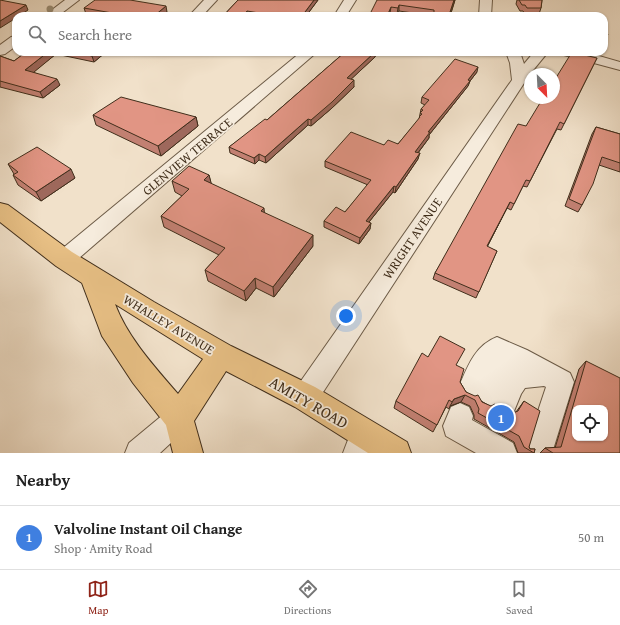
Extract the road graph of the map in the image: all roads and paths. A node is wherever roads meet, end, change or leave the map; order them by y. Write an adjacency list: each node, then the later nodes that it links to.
1 (73, 0): 5 (street)
2 (211, 0): 6 (street)
3 (350, 0): 7 (street)
4 (486, 0): 8 (street)
5 (56, 12)
6 (199, 12)
7 (342, 12)
8 (485, 12)
9 (12, 43): 10 (street)
10 (0, 51)
11 (305, 56): 18 (street, GLENVIEW TERRACE)
12 (514, 56): 16 (street)
13 (538, 56): 16 (street, WRIGHT AVENUE)
14 (584, 56): 15 (street)
15 (620, 66)
16 (519, 80): 22 (street, WRIGHT AVENUE)
17 (0, 211): 18 (main road, WHALLEY AVENUE)
18 (64, 259): 19 (main road, WHALLEY AVENUE)
19 (93, 278): 20 (main road, WHALLEY AVENUE); 23 (main road, WHALLEY AVENUE)
20 (221, 355): 22 (main road, AMITY ROAD); 23 (main road, WHALLEY AVENUE)
21 (547, 374): 21 (street); 28 (street)
22 (305, 397): 24 (main road, AMITY ROAD)
23 (179, 418): 25 (street); 26 (main road, WHALLEY AVENUE)
24 (360, 444): 27 (main road, AMITY ROAD)
25 (139, 453)
26 (188, 453)
27 (396, 453)
28 (538, 453)

